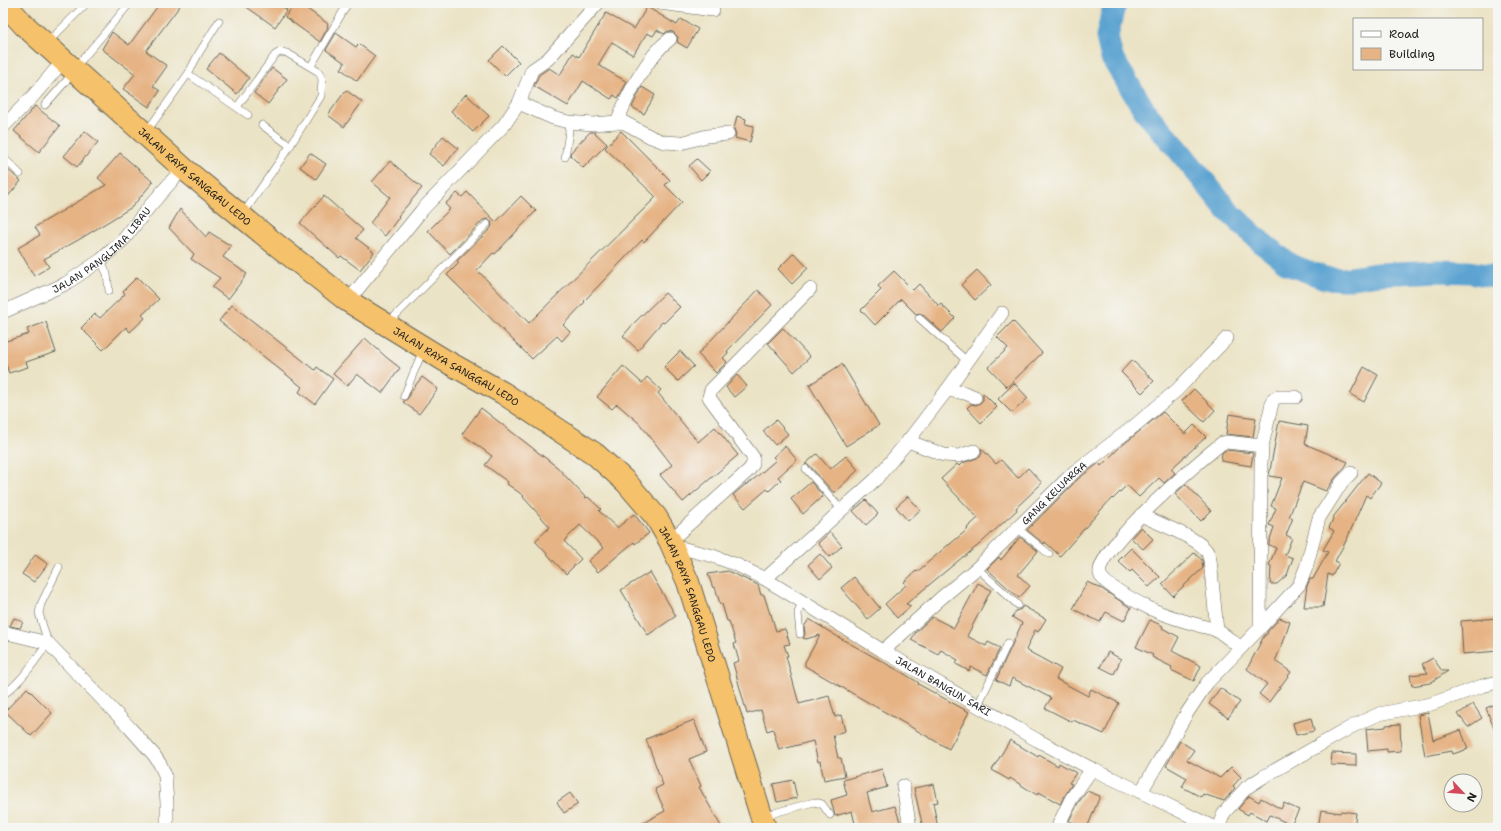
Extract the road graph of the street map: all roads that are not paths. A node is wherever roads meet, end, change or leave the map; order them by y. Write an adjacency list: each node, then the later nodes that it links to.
1 (4, 3): 10 (highway, JALAN RAYA SANGGAU LEDO)
2 (88, 3): 10 (lane)
3 (130, 3): 12 (lane)
4 (348, 3): 11 (lane)
5 (598, 3): 14 (street)
6 (660, 3): 7 (street)
7 (713, 10)
8 (219, 21): 13 (lane)
9 (670, 39): 19 (street)
10 (45, 44): 12 (highway, JALAN RAYA SANGGAU LEDO)
11 (311, 66): 16 (lane); 24 (lane)
12 (70, 67): 15 (lane); 21 (street); 22 (highway, JALAN RAYA SANGGAU LEDO)
13 (188, 74): 16 (lane); 22 (lane)
14 (519, 103): 18 (street); 34 (street)
15 (45, 105)
16 (237, 107): 17 (lane)
17 (248, 115)
18 (568, 122): 19 (street); 26 (lane)
19 (617, 122): 23 (street)
20 (262, 125): 24 (lane)
21 (3, 127)
22 (146, 134): 27 (highway, JALAN RAYA SANGGAU LEDO)
23 (728, 134)
24 (290, 146): 29 (lane)
25 (3, 157): 28 (lane)
26 (565, 157)
27 (183, 168): 29 (highway, JALAN RAYA SANGGAU LEDO); 31 (street, JALAN PANGLIMA LIBAU)
28 (20, 174)
29 (241, 216): 34 (highway, JALAN RAYA SANGGAU LEDO)
30 (487, 224): 38 (lane)
31 (101, 260): 33 (lane); 35 (street, JALAN PANGLIMA LIBAU)
32 (810, 288): 54 (street)
33 (109, 291)
34 (348, 301): 38 (highway, JALAN RAYA SANGGAU LEDO)
35 (3, 312)
36 (1002, 313): 41 (street)
37 (919, 318): 41 (lane)
38 (386, 325): 40 (highway, JALAN RAYA SANGGAU LEDO)
39 (1227, 338): 53 (street, GANG KELUARGA)
40 (424, 348): 43 (lane); 54 (highway, JALAN RAYA SANGGAU LEDO)
41 (967, 361): 42 (street)
42 (947, 390): 44 (street); 46 (street)
43 (404, 396)
44 (975, 397)
45 (1296, 397): 47 (street)
46 (908, 441): 48 (street); 51 (street)
47 (1262, 446): 52 (street); 61 (street)
48 (974, 451)
49 (806, 469): 51 (lane)
50 (1351, 473): 61 (street)
51 (842, 510): 58 (street)
52 (1141, 515): 62 (street); 62 (street)
53 (1017, 528): 55 (lane); 57 (street, GANG KELUARGA)
54 (672, 544): 58 (street, JALAN BANGUN SARI); 76 (highway, JALAN RAYA SANGGAU LEDO)
55 (1049, 554)
56 (59, 567): 65 (lane)
57 (977, 568): 60 (lane); 68 (street, GANG KELUARGA)
58 (765, 580): 59 (street, JALAN BANGUN SARI)
59 (802, 602): 64 (lane); 68 (street, JALAN BANGUN SARI)
60 (1018, 605)
61 (1260, 628): 67 (street)
62 (1218, 631): 67 (street)
63 (3, 632): 65 (street)
64 (800, 634)
65 (48, 643): 70 (lane); 78 (street)
66 (1008, 643): 71 (lane)
67 (1240, 647): 74 (street)
68 (883, 651): 71 (street, JALAN BANGUN SARI)
69 (1498, 682): 81 (street)
70 (3, 695)
71 (978, 705): 72 (street, JALAN BANGUN SARI)
72 (1092, 769): 74 (street, JALAN BANGUN SARI); 77 (street)
73 (903, 786): 79 (street)
74 (1141, 792): 80 (street, JALAN BANGUN SARI)
75 (830, 815): 76 (lane)
76 (763, 822)
77 (1059, 824)
78 (166, 828)
79 (910, 828)
80 (1214, 828)
81 (1218, 828)

